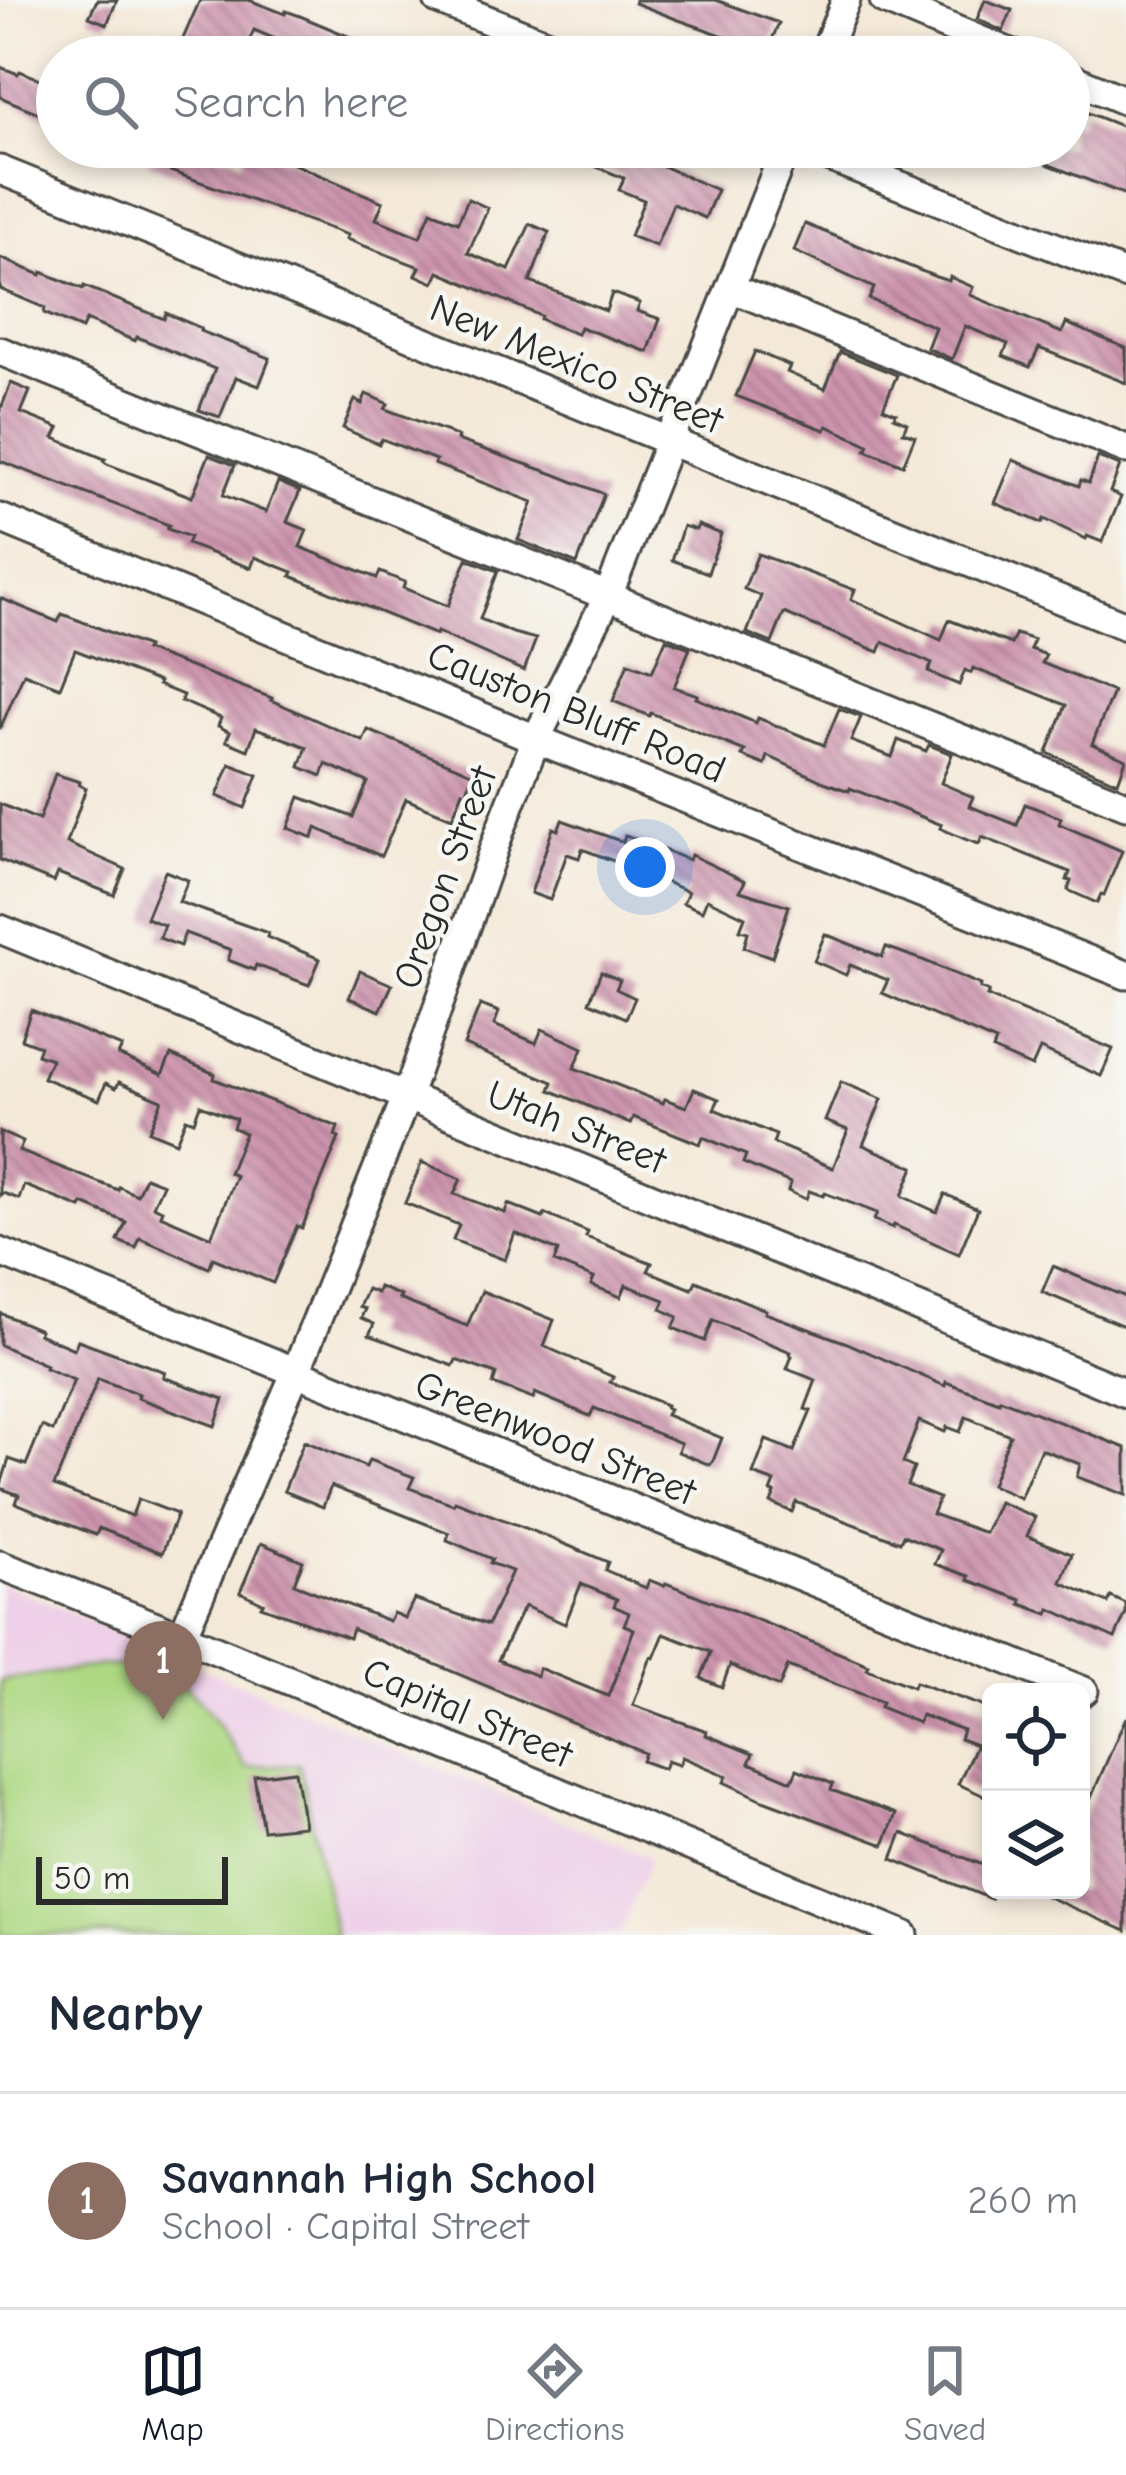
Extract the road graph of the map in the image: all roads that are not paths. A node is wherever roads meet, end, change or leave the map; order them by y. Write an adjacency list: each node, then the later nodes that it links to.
1 (439, 0): 4 (street)
2 (846, 0): 5 (street)
3 (884, 0): 6 (street)
4 (528, 36)
5 (831, 36)
6 (970, 36)
7 (1090, 86): 8 (street)
8 (1126, 101)
9 (778, 168): 13 (street, Oregon Street)
10 (856, 168): 12 (street)
11 (0, 170): 15 (street, New Mexico Street)
12 (1126, 275)
13 (731, 288): 15 (street, Oregon Street); 16 (street)
14 (0, 350): 18 (street)
15 (670, 442): 18 (street, Oregon Street); 19 (street, New Mexico Street)
16 (1126, 449)
17 (0, 518): 20 (street, Causton Bluff Road)
18 (608, 596): 20 (street, Oregon Street); 21 (street)
19 (1126, 626)
20 (536, 739): 23 (street, Causton Bluff Road); 24 (street, Oregon Street)
21 (1126, 805)
22 (0, 929): 24 (street, Utah Street)
23 (1126, 975)
24 (406, 1098): 26 (street, Oregon Street); 27 (street, Utah Street)
25 (0, 1252): 26 (street, Greenwood Street)
26 (296, 1374): 29 (street, Oregon Street); 30 (street, Greenwood Street)
27 (1126, 1393)
28 (0, 1565): 29 (street, Capital Street)
29 (182, 1636): 31 (street, Capital Street)
30 (1064, 1683)
31 (904, 1935)

